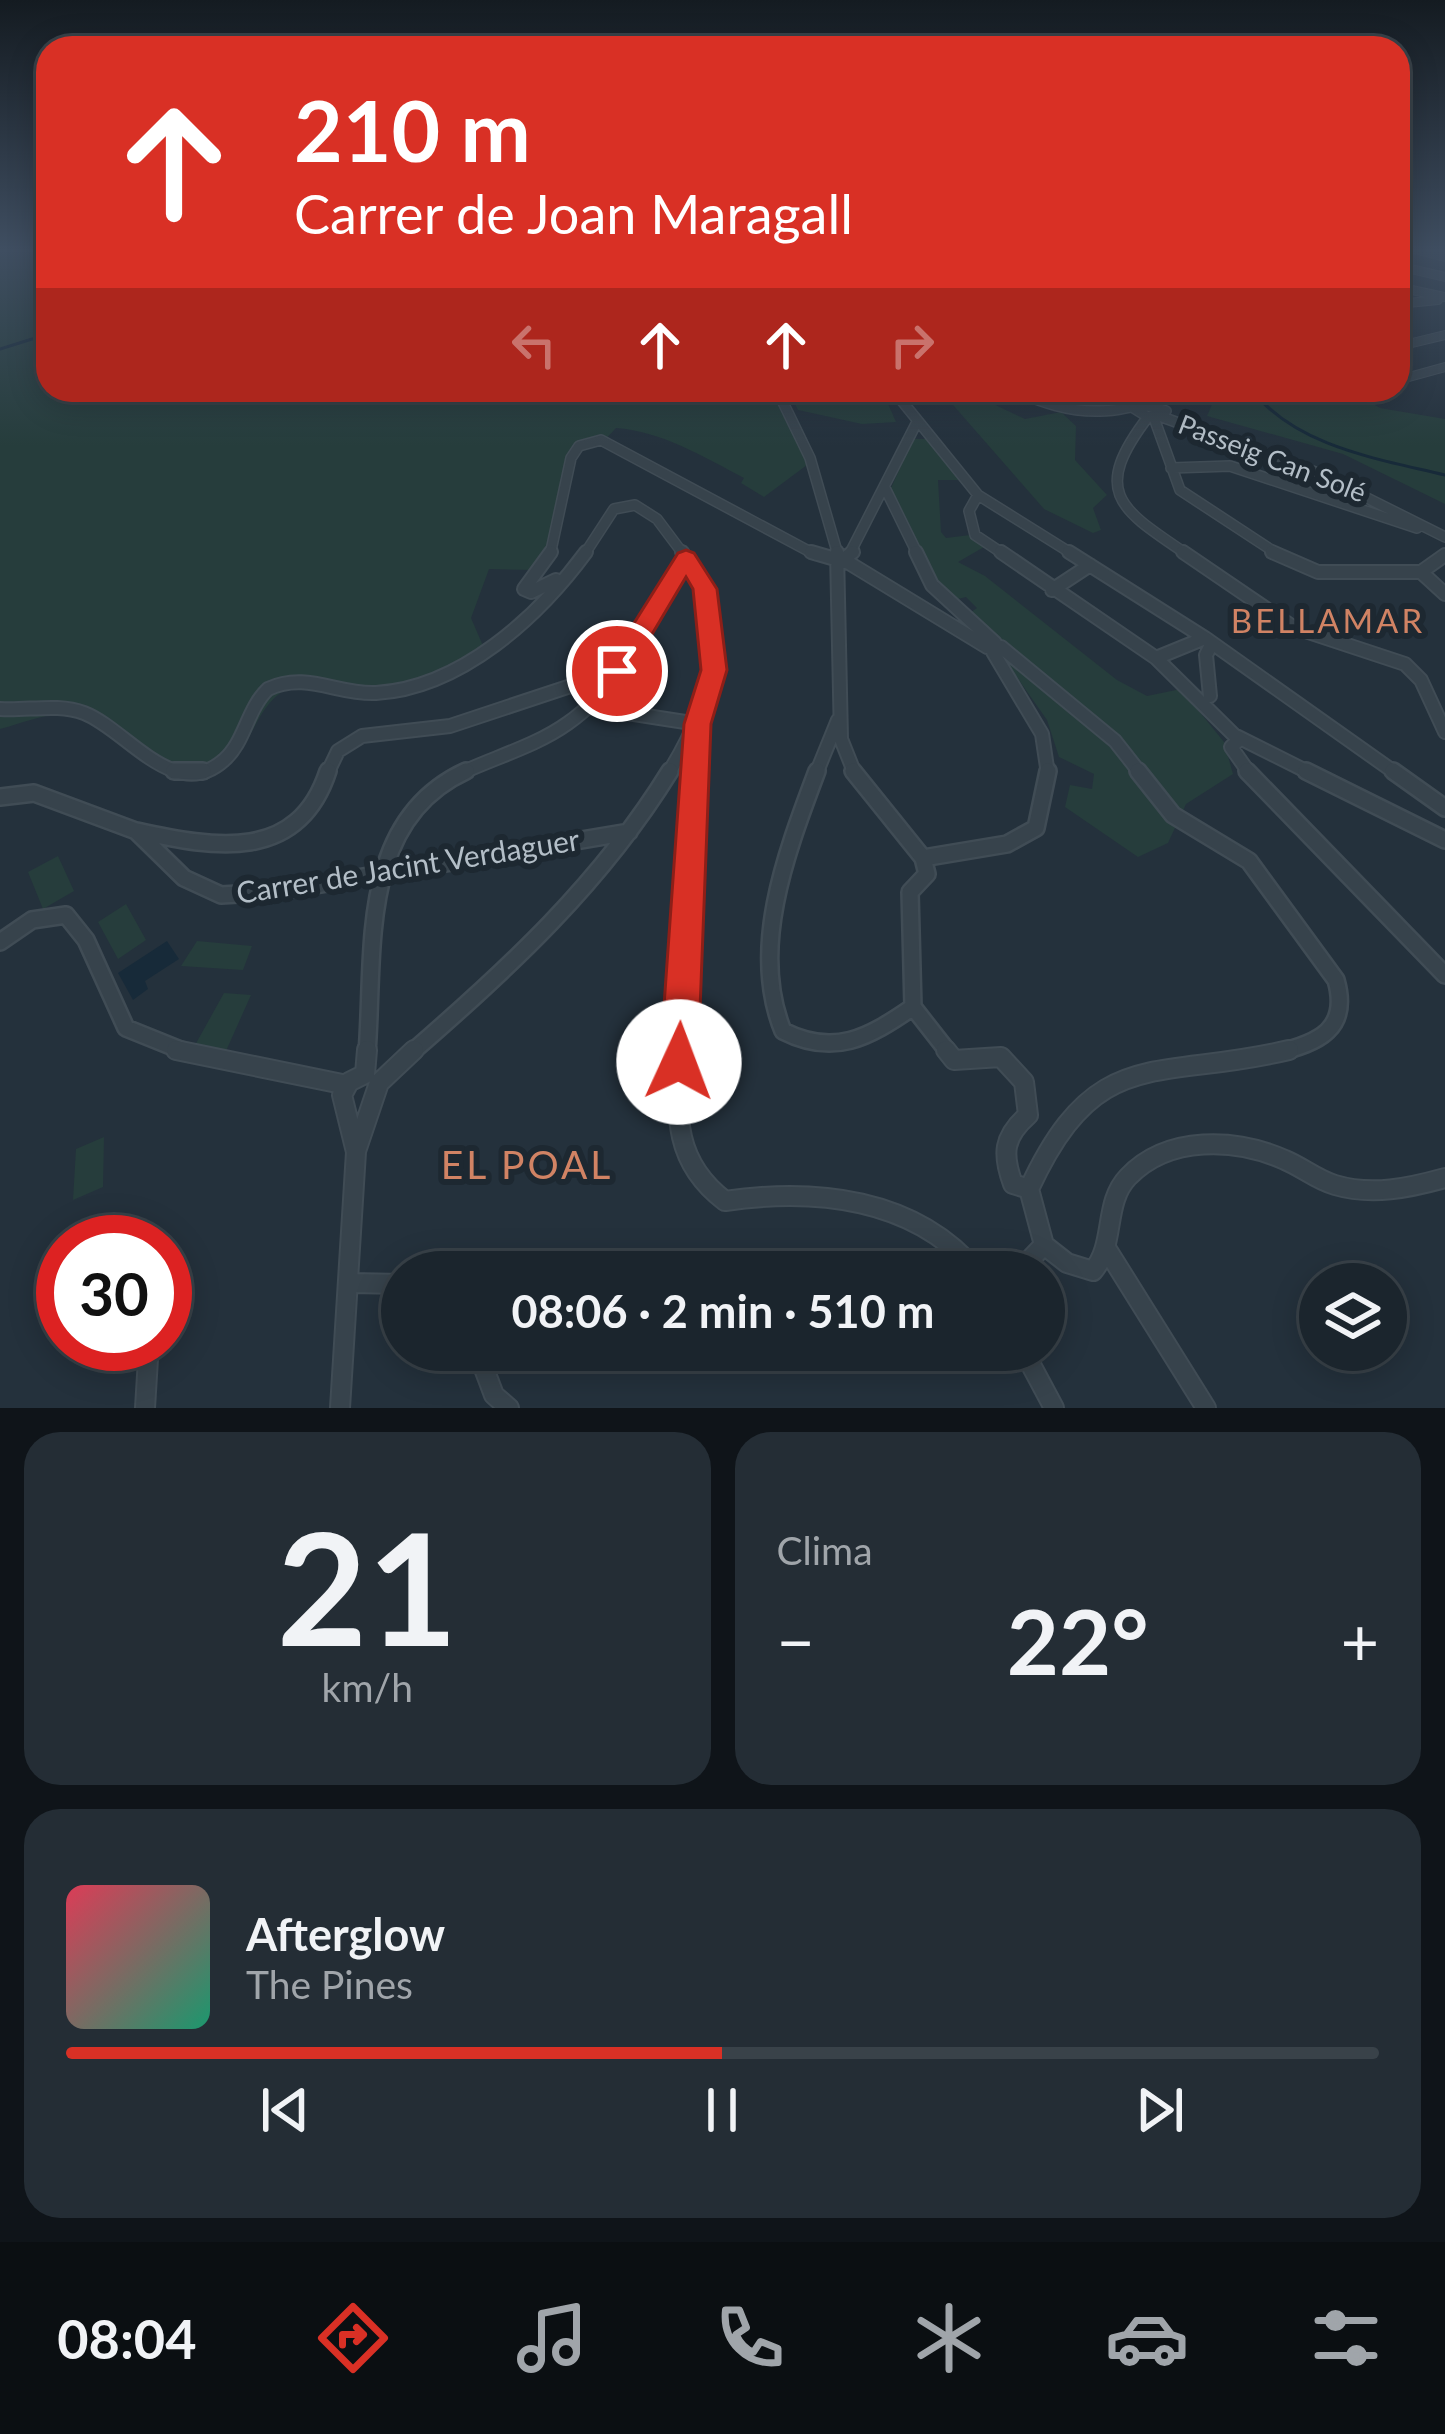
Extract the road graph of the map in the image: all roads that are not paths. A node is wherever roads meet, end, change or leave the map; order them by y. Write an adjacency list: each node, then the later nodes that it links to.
1 (1445, 335): 2 (street)
2 (1410, 344)
3 (1445, 367): 4 (street)
4 (1410, 377)
5 (782, 402): 21 (street)
6 (902, 402): 12 (street)
7 (1052, 402): 10 (street)
8 (1130, 402): 10 (street, Passeig Can Solé)
9 (1149, 402): 10 (street); 11 (street)
10 (1134, 405): 11 (street, Passeig Can Solé)
11 (1155, 417): 15 (street); 18 (street, Passeig Can Solé); 36 (street)
12 (917, 422): 13 (street); 14 (street)
13 (909, 437): 14 (street); 16 (street)
14 (932, 439): 17 (street)
15 (1171, 469): 18 (street); 24 (street)
16 (884, 496): 21 (street); 28 (street)
17 (978, 500): 22 (street); 25 (street)
18 (1445, 537)
19 (1445, 555): 24 (street)
20 (686, 558): 23 (street); 30 (street); 35 (street)
21 (839, 562): 23 (street); 28 (street); 34 (street)
22 (1090, 566): 25 (street); 27 (street)
23 (572, 570): 33 (street)
24 (1421, 572): 26 (street)
25 (1052, 590): 29 (street)
26 (1445, 594)
27 (1208, 640): 29 (street); 31 (street); 39 (street)
28 (994, 647): 43 (street); 54 (street)
29 (1156, 658): 37 (street)
30 (617, 671): 32 (street); 40 (street)
31 (1210, 696)
32 (589, 707): 35 (street); 44 (street)
33 (0, 709)
34 (838, 720): 43 (street); 47 (street)
35 (698, 724): 41 (street); 57 (street)
36 (1443, 724)
37 (1240, 739): 42 (street); 46 (street)
38 (0, 797): 40 (street, Carrer de Jacint Verdaguer)
39 (1445, 808)
40 (136, 831): 44 (street, Carrer de Jacint Verdaguer)
41 (631, 832): 44 (street, Carrer de Jacint Verdaguer); 48 (street)
42 (1445, 840)
43 (923, 858): 47 (street)
44 (383, 874): 48 (street)
45 (0, 942): 49 (street)
46 (1445, 975)
47 (913, 1007): 54 (street)
48 (372, 1078): 49 (street); 50 (street)
49 (347, 1085): 51 (street)
50 (373, 1104): 51 (street); 52 (street)
51 (344, 1107): 52 (street)
52 (356, 1152): 59 (street)
53 (1445, 1178): 56 (street)
54 (1029, 1189): 55 (street)
55 (1044, 1245): 56 (street); 58 (street)
56 (1106, 1248): 68 (street)
57 (950, 1251)
58 (1038, 1251)
59 (352, 1282): 60 (street); 65 (street)
60 (381, 1283)
61 (147, 1371): 64 (street)
62 (485, 1371): 66 (street)
63 (1034, 1371): 67 (street)
64 (145, 1408)
65 (340, 1408)
66 (509, 1408)
67 (1054, 1408)
68 (1206, 1408)

